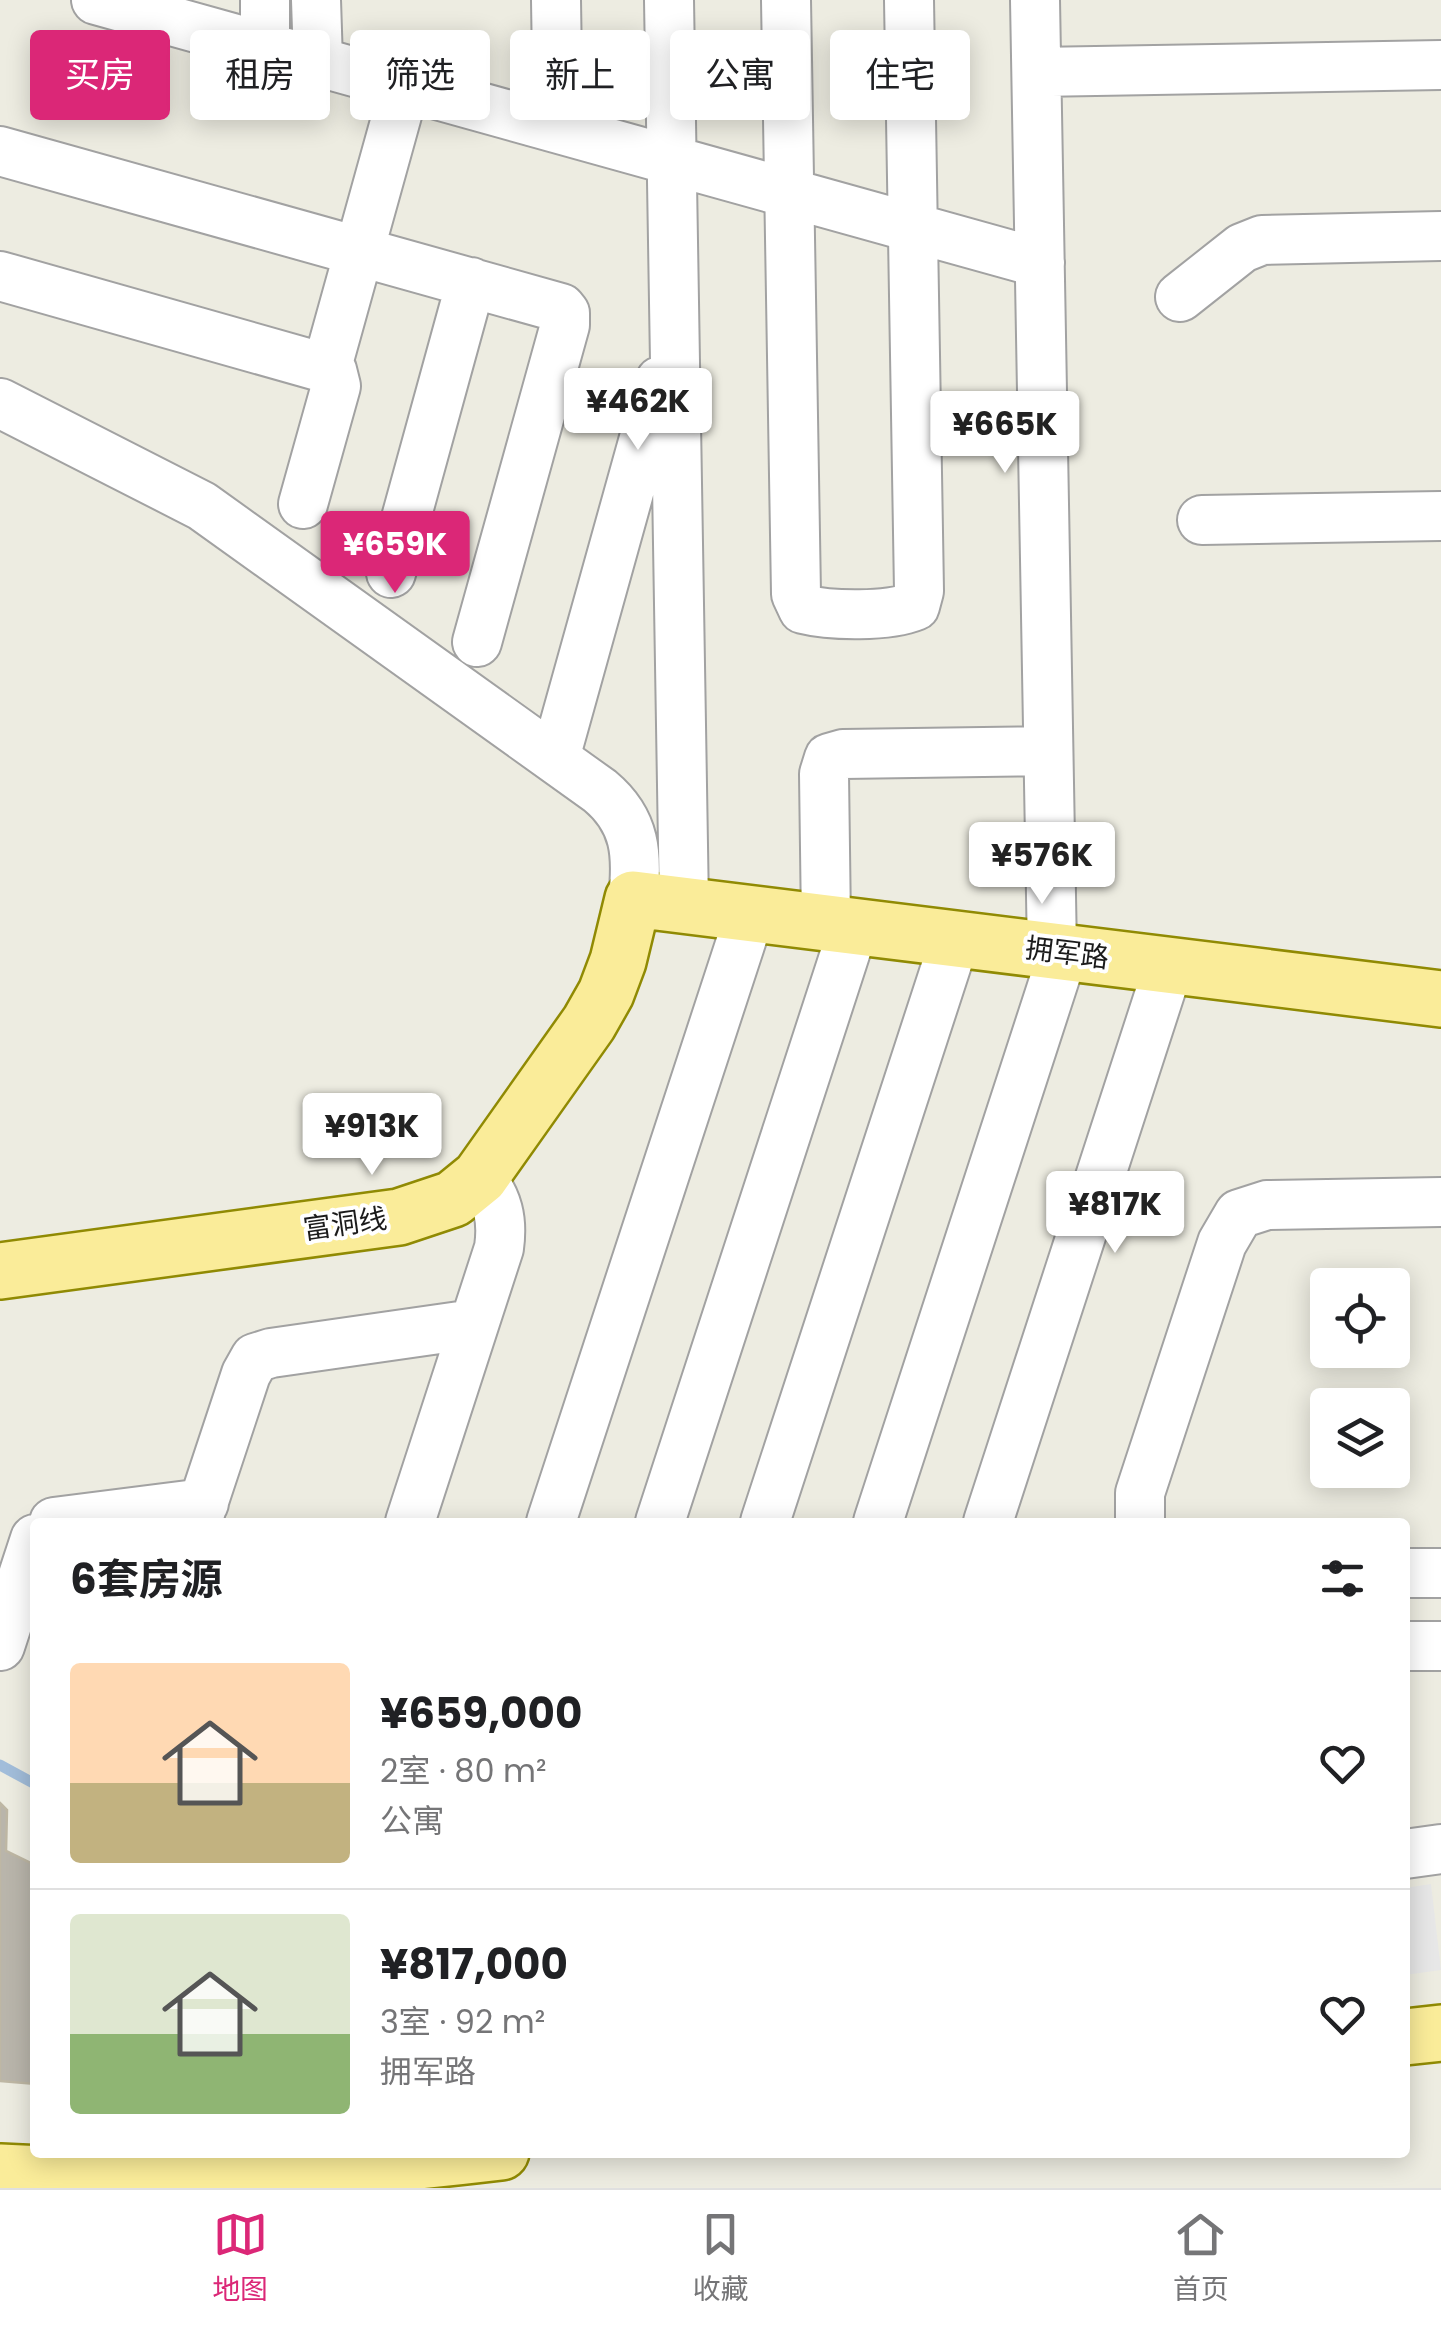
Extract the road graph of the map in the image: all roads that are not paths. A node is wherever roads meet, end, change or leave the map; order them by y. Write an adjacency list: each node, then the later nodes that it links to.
1 (96, 0): 9 (street)
2 (264, 0): 10 (street)
3 (316, 0): 11 (street)
4 (556, 0): 16 (street)
5 (669, 0): 18 (street)
6 (786, 0): 19 (street)
7 (909, 0): 20 (street)
8 (1035, 0): 13 (street)
9 (204, 30)
10 (265, 30)
11 (317, 30)
12 (1441, 65): 13 (street)
13 (1037, 72): 23 (street)
14 (490, 109): 16 (street)
15 (396, 120): 22 (street)
16 (558, 128): 18 (street)
17 (0, 151): 22 (street)
18 (672, 160): 19 (street); 27 (street)
19 (790, 193): 20 (street); 20 (street)
20 (913, 228): 23 (street)
21 (1441, 236): 26 (street)
22 (359, 251): 25 (street); 28 (street)
23 (1040, 263): 35 (street)
24 (0, 276): 28 (street)
25 (471, 282): 33 (street); 34 (street)
26 (1180, 297)
27 (674, 329): 36 (street); 37 (street)
28 (327, 368): 30 (street)
29 (0, 403): 36 (street)
30 (303, 504)
31 (1441, 516): 32 (street)
32 (1202, 520)
33 (391, 574)
34 (477, 642)
35 (1048, 751): 39 (street); 41 (street)
36 (555, 758): 37 (street)
37 (659, 902): 38 (main road, 拥军路); 44 (main road, 富洞线)
38 (750, 914): 39 (main road, 拥军路); 51 (street)
39 (840, 925): 40 (main road, 拥军路); 52 (street)
40 (955, 939): 41 (main road, 拥军路); 53 (street)
41 (1057, 952): 42 (main road, 拥军路); 54 (street)
42 (1169, 966): 43 (main road, 拥军路); 55 (street)
43 (1441, 1000)
44 (480, 1177): 46 (main road, 富洞线); 47 (street)
45 (1441, 1202): 56 (street)
46 (0, 1272)
47 (474, 1324): 48 (street); 50 (street)
48 (200, 1513): 49 (street)
49 (119, 1518)
50 (411, 1518)
51 (551, 1518)
52 (661, 1518)
53 (766, 1518)
54 (879, 1518)
55 (989, 1518)
56 (1140, 1518)
57 (30, 1555): 60 (street)
58 (1441, 1572): 59 (street)
59 (1410, 1573)
60 (0, 1646)
61 (1410, 1646): 62 (street)
62 (1441, 1646)
63 (1441, 1849): 64 (street)
64 (1410, 1853)
65 (1441, 2033): 66 (main road)
66 (1410, 2036)
67 (435, 2158): 68 (main road)
68 (0, 2172)

